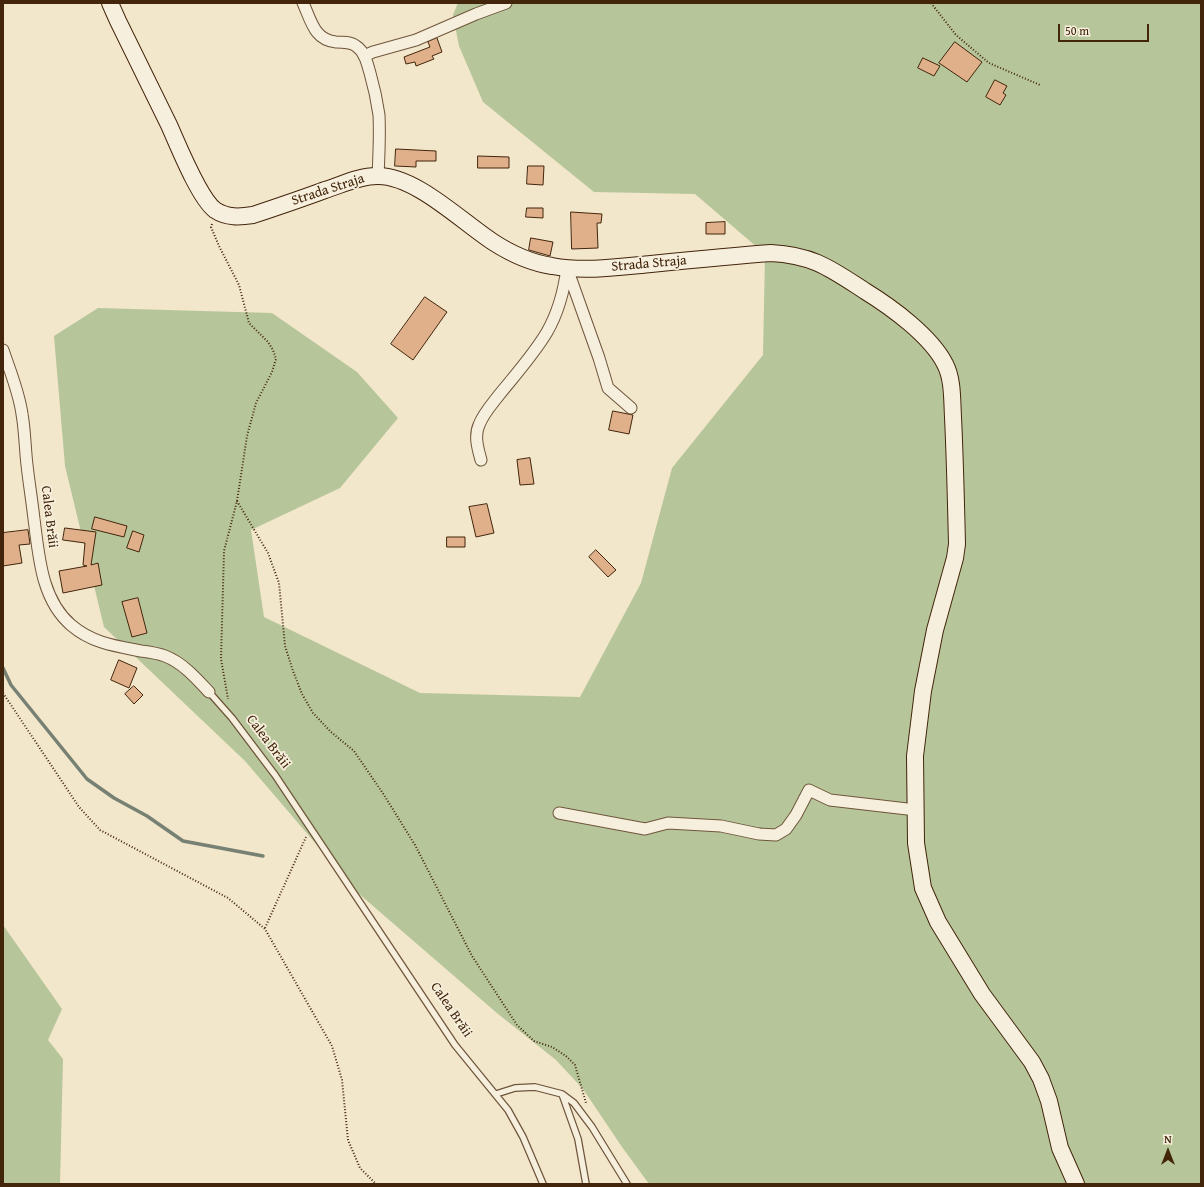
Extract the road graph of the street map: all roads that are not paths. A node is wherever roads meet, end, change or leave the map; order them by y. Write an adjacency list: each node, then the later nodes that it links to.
1 (110, 3): 5 (main road, Strada Straja)
2 (303, 3): 4 (street)
3 (506, 3): 4 (street)
4 (364, 56): 5 (street)
5 (378, 176): 6 (main road, Strada Straja)
6 (567, 268): 8 (street); 9 (street); 11 (main road, Strada Straja)
7 (3, 350): 10 (street, Calea Brăii)
8 (631, 408)
9 (482, 460)
10 (209, 692): 13 (lane, Calea Brăii)
11 (916, 810): 12 (street); 18 (main road, Strada Straja)
12 (559, 813)
13 (496, 1094): 14 (lane); 15 (lane, Calea Brăii)
14 (562, 1094): 16 (lane); 17 (lane)
15 (543, 1184)
16 (586, 1184)
17 (627, 1184)
18 (1076, 1184)

